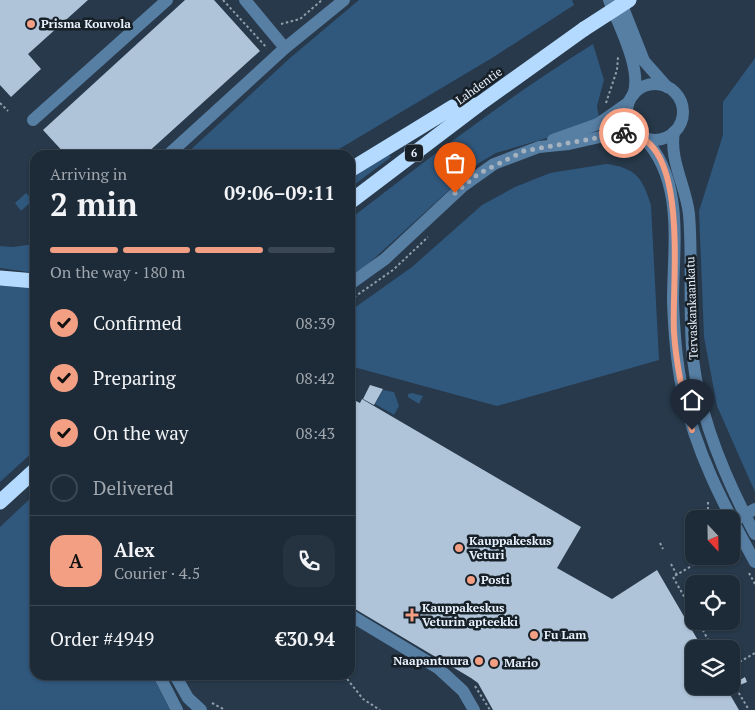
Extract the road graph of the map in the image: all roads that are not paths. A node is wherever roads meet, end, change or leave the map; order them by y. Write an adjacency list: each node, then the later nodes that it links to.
1 (167, 0): 11 (street)
2 (245, 0): 7 (street)
3 (344, 0): 7 (street)
4 (608, 0): 9 (street)
5 (620, 0): 8 (street)
6 (629, 0): 10 (highway, Lahdentie / 6, bridge)
7 (284, 48): 15 (street)
8 (668, 88): 9 (street); 12 (street)
9 (631, 99): 13 (street); 14 (street)
10 (478, 105): 16 (highway); 17 (highway, Lahdentie / 6)
11 (33, 120)
12 (674, 132): 13 (street); 24 (street, Tervaskankaankatu)
13 (642, 136): 14 (street); 23 (street, Tervaskankaankatu)
14 (539, 148): 19 (street)
15 (173, 150)
16 (355, 167)
17 (355, 198)
18 (0, 278): 20 (highway)
19 (355, 280)
20 (30, 281)
21 (30, 475): 22 (highway)
22 (0, 502)
23 (728, 510)
24 (750, 512): 26 (street, Tervaskankaankatu)
25 (740, 534): 27 (street, Tervaskankaankatu)
26 (755, 534)
27 (755, 562)
28 (355, 618): 33 (street)
29 (162, 680): 31 (street)
30 (178, 680): 32 (street)
31 (177, 710)
32 (201, 710)
33 (474, 710)

